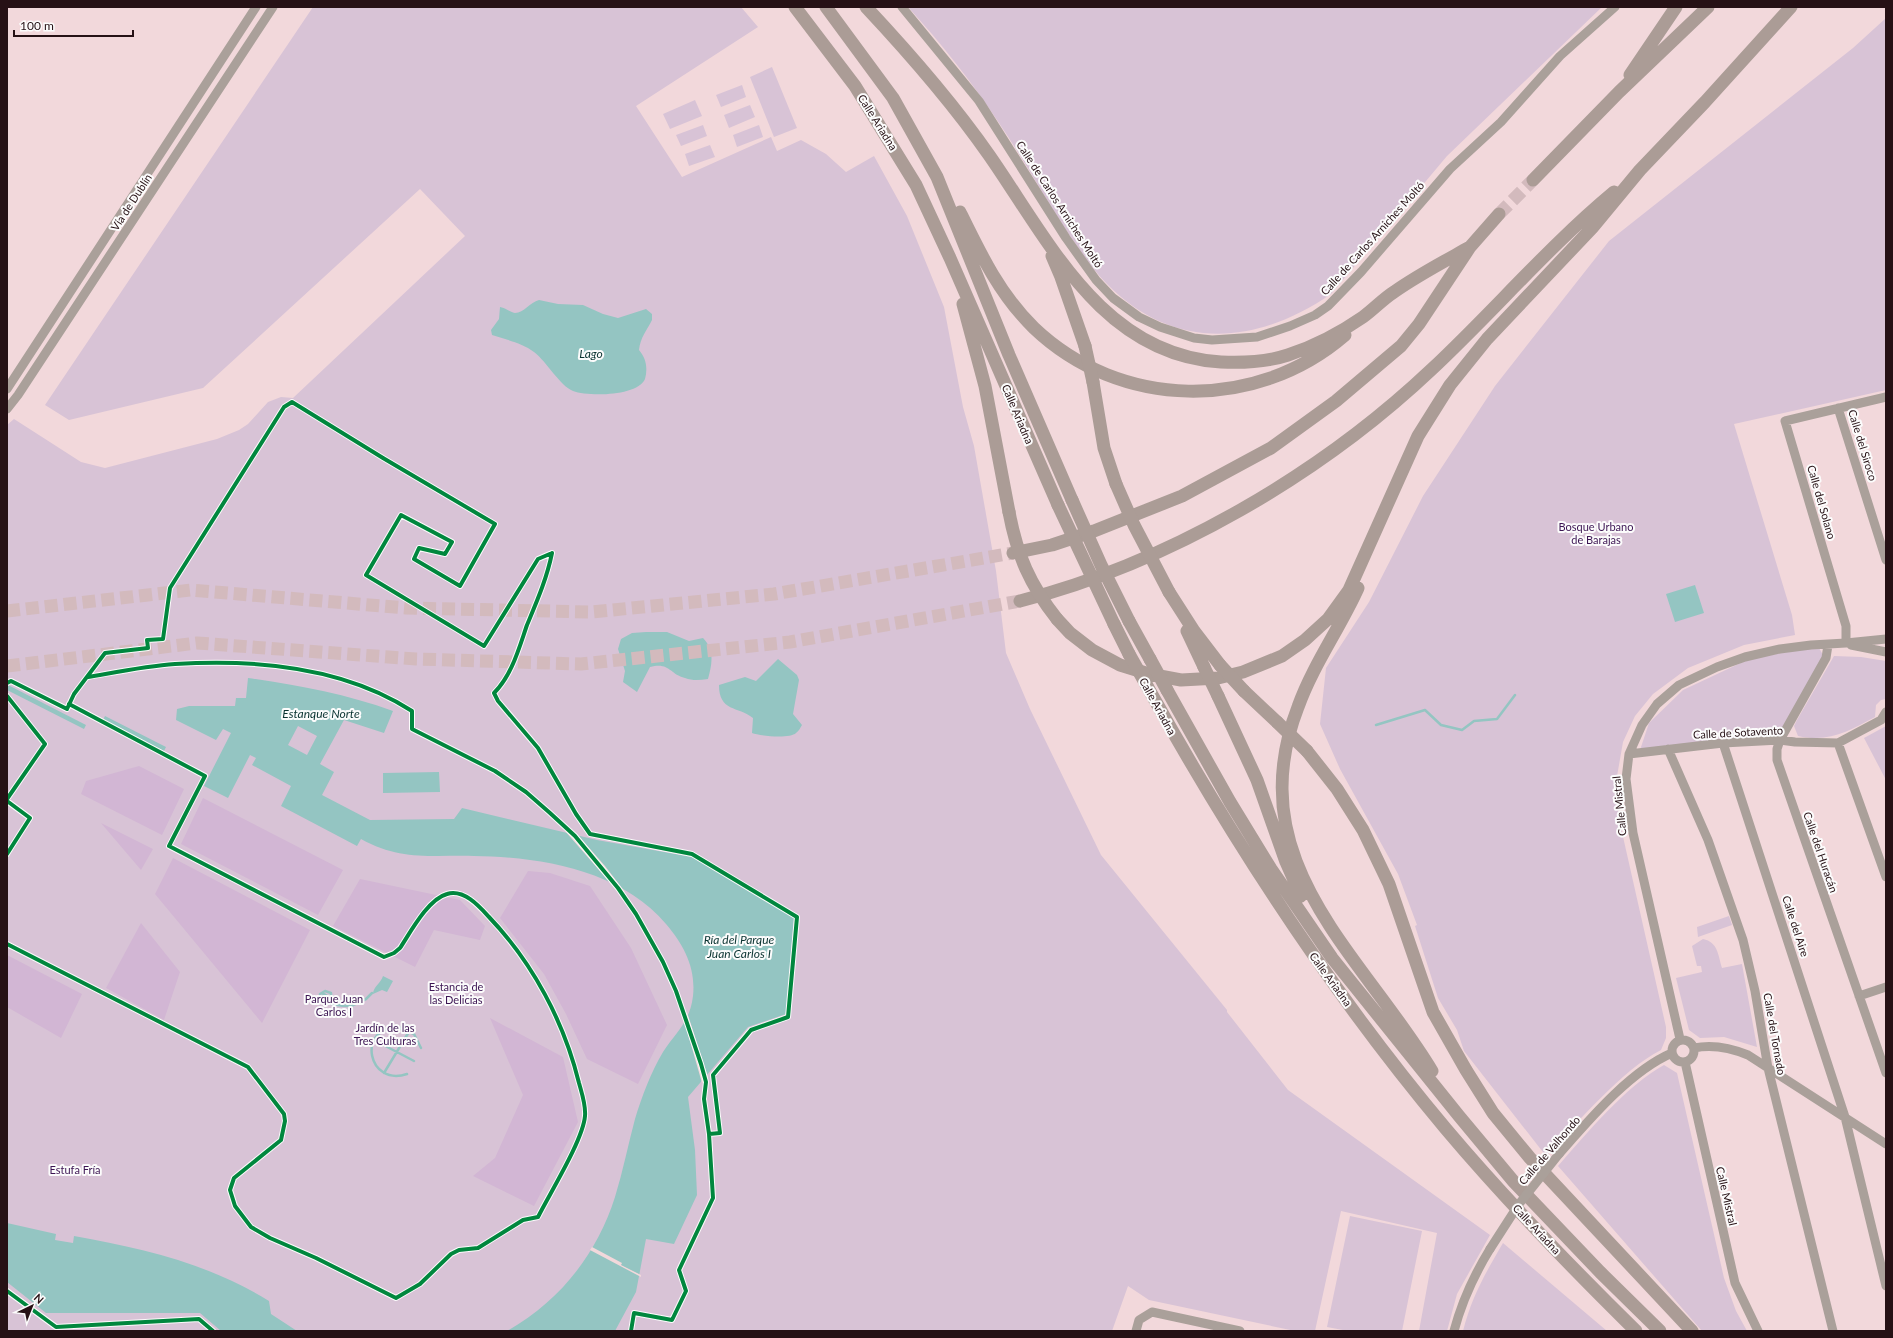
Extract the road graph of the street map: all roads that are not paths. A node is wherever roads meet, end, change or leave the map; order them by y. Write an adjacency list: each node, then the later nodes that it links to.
1 (256, 7): 22 (street, Vía de Dublín)
2 (273, 7): 25 (street, Vía de Dublín)
3 (795, 7): 20 (highway, Calle Ariadna)
4 (826, 7): 15 (highway, Calle Ariadna)
5 (866, 7): 18 (highway)
6 (902, 7): 7 (street, Calle de Carlos Arniches Moltó)
7 (1616, 7)
8 (1670, 7): 12 (highway)
9 (1676, 7): 12 (highway)
10 (1708, 7): 13 (highway)
11 (1791, 7): 14 (highway)
12 (1654, 38): 13 (highway)
13 (1620, 92): 16 (highway)
14 (1640, 170): 26 (highway); 30 (highway)
15 (937, 177): 21 (highway); 47 (highway, Calle Ariadna, bridge)
16 (1533, 180)
17 (1499, 214): 19 (highway)
18 (1042, 234): 21 (highway); 29 (highway, bridge)
19 (1470, 247): 21 (highway); 27 (highway)
20 (950, 258): 26 (highway, bridge); 61 (highway, Calle Ariadna, bridge)
21 (1363, 317)
22 (7, 389)
23 (1886, 397): 24 (street, Calle del Siroco)
24 (1838, 408): 28 (street, Calle del Siroco); 33 (street, Calle del Solano)
25 (7, 409)
26 (1395, 489): 54 (highway)
27 (1012, 554)
28 (1886, 560)
29 (1168, 592): 47 (highway, bridge); 63 (highway, bridge)
30 (1020, 601)
31 (1874, 639): 32 (street, Calle Mistral); 33 (street, Calle Mistral); 35 (street)
32 (1886, 639)
33 (1846, 643): 34 (street, Calle Mistral); 36 (street)
34 (1828, 645): 39 (street, Calle del Huracán); 43 (street, Calle Mistral)
35 (1886, 645): 36 (street)
36 (1866, 648): 37 (street)
37 (1886, 652)
38 (1886, 712): 41 (street, Calle de Sotavento)
39 (1780, 740): 40 (street, Calle de Sotavento); 41 (street, Calle de Sotavento); 46 (street, Calle del Huracán)
40 (1723, 743): 42 (street, Calle de Sotavento); 55 (street, Calle del Aire)
41 (1838, 743): 44 (street)
42 (1668, 749): 43 (street, Calle de Sotavento); 52 (street, Calle del Tornado)
43 (1629, 754): 48 (street, Calle Mistral)
44 (1886, 877)
45 (1886, 987): 46 (street)
46 (1859, 996): 53 (street, Calle del Huracán)
47 (1381, 1019): 54 (highway, Calle Ariadna)
48 (1680, 1039): 49 (street); 50 (street)
49 (1694, 1048): 51 (street); 52 (street)
50 (1672, 1053): 51 (street); 60 (street, Calle de Valhondo, bridge)
51 (1685, 1062): 64 (street, Calle Mistral)
52 (1768, 1068): 55 (street); 65 (street, Calle del Tornado)
53 (1886, 1073)
54 (1459, 1116): 62 (highway, Calle Ariadna)
55 (1845, 1117): 56 (street); 57 (street, Calle del Aire)
56 (1886, 1144)
57 (1886, 1286)
58 (1136, 1331): 59 (street)
59 (1240, 1331)
60 (1454, 1331)
61 (1636, 1331)
62 (1660, 1331)
63 (1692, 1331)
64 (1758, 1331)
65 (1833, 1331)

